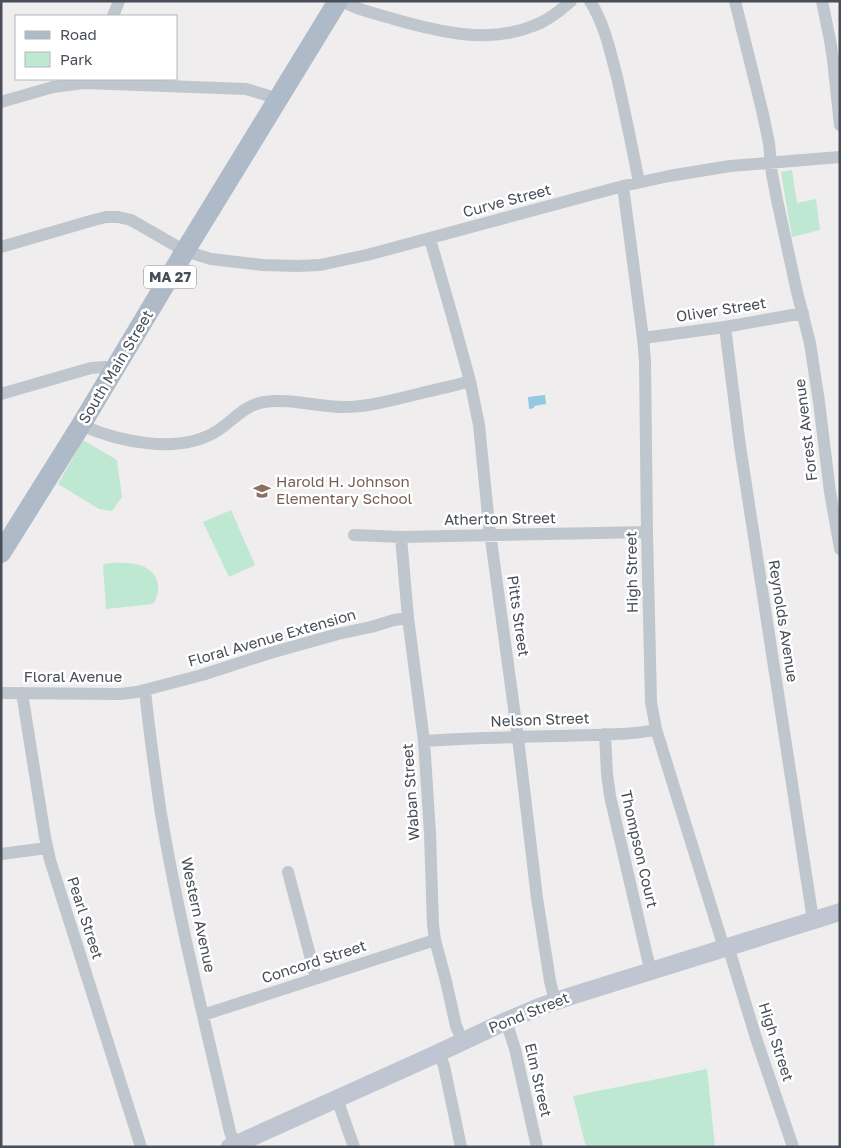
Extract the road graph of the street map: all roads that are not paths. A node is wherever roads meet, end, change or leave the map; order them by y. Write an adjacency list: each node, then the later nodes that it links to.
1 (118, 1): 8 (street)
2 (338, 1): 10 (main road, South Main Street / MA 27)
3 (342, 1): 4 (street)
4 (571, 1)
5 (590, 1): 15 (street)
6 (735, 1): 14 (street, Forest Avenue)
7 (822, 1): 12 (street)
8 (113, 15)
9 (103, 81): 10 (street); 11 (street)
10 (277, 101): 19 (main road, South Main Street / MA 27)
11 (1, 102)
12 (840, 125)
13 (840, 157): 14 (street, Curve Street)
14 (772, 162): 15 (street, Curve Street); 20 (street, Forest Avenue)
15 (639, 182): 16 (street, Curve Street)
16 (623, 186): 17 (street, Curve Street); 22 (street, High Street)
17 (430, 239): 19 (street, Curve Street); 24 (street, Pitts Street)
18 (1, 247): 19 (street, Curve Street)
19 (185, 251): 23 (main road, South Main Street / MA 27)
20 (803, 312): 21 (street, Oliver Street); 31 (street, Forest Avenue)
21 (725, 327): 22 (street, Oliver Street); 45 (street, Reynolds Avenue)
22 (643, 338): 27 (street, High Street)
23 (114, 370): 25 (street); 26 (main road, South Main Street / MA 27)
24 (470, 381): 26 (street); 29 (street, Pitts Street)
25 (1, 394)
26 (81, 425): 32 (main road, South Main Street / MA 27)
27 (647, 532): 29 (street, Atherton Street); 37 (street, High Street)
28 (354, 535): 30 (street, Atherton Street)
29 (491, 535): 30 (street, Atherton Street); 39 (street, Pitts Street)
30 (400, 537): 33 (street, Waban Street)
31 (840, 549)
32 (1, 553)
33 (408, 618): 34 (street, Floral Avenue Extension); 40 (street, Waban Street)
34 (145, 690): 36 (street, Floral Avenue); 51 (street, Western Avenue)
35 (1, 693): 36 (street, Floral Avenue)
36 (22, 693): 41 (street, Pearl Street)
37 (656, 728): 38 (street, Nelson Street); 47 (street, High Street)
38 (605, 734): 39 (street, Nelson Street); 48 (street, Thompson Court)
39 (518, 738): 40 (street, Nelson Street); 50 (street, Pitts Street)
40 (424, 741): 46 (street, Waban Street)
41 (47, 848): 42 (street); 57 (street, Pearl Street)
42 (1, 854)
43 (288, 872): 49 (street)
44 (840, 912): 45 (street, Pond Street)
45 (813, 920): 47 (street, Pond Street)
46 (435, 940): 49 (street, Concord Street); 53 (street, Waban Street)
47 (726, 947): 48 (street, Pond Street); 61 (street, High Street)
48 (652, 970): 50 (street, Pond Street)
49 (316, 978): 51 (street, Concord Street)
50 (555, 1001): 52 (street, Pond Street)
51 (203, 1015): 56 (street, Western Avenue)
52 (506, 1021): 53 (street, Pond Street); 60 (street, Elm Street)
53 (463, 1042): 54 (street, Pond Street)
54 (438, 1053): 55 (street, Pond Street); 59 (street)
55 (337, 1099): 56 (street, Pond Street); 58 (street)
56 (232, 1146)
57 (141, 1147)
58 (354, 1147)
59 (461, 1147)
60 (537, 1147)
61 (793, 1147)

